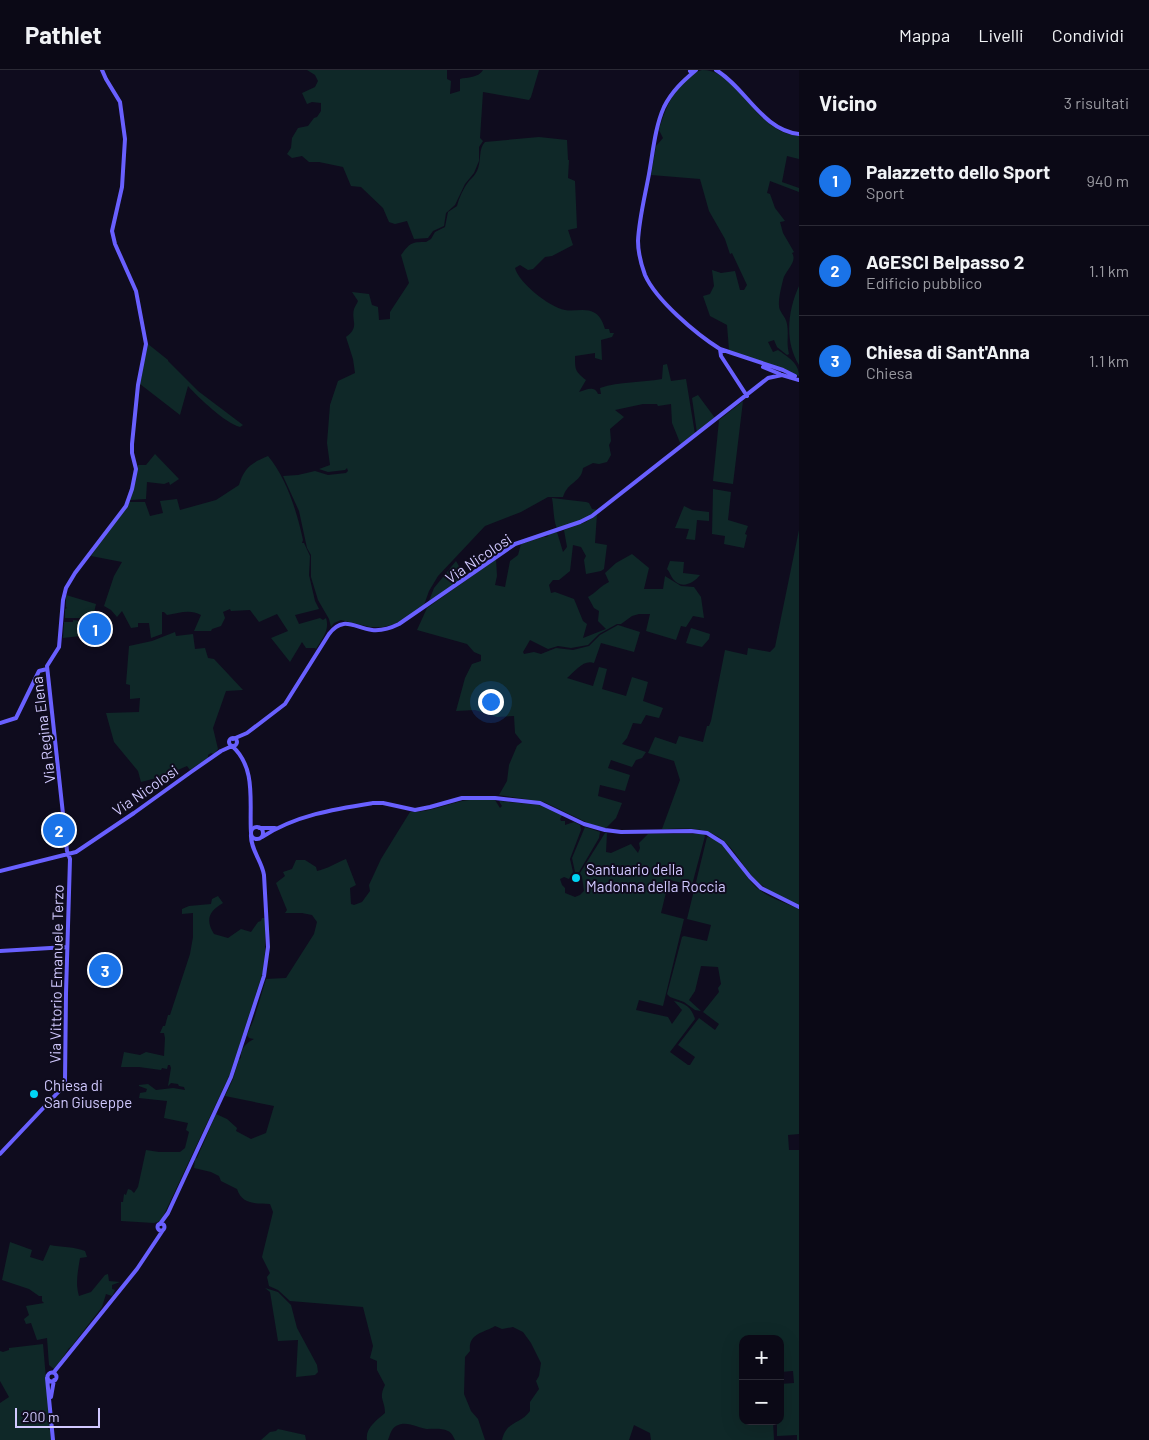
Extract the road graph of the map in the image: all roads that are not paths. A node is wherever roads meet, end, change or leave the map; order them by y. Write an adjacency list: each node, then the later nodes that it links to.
1 (102, 70): 12 (street, Via Regina Elena)
2 (691, 70): 5 (street)
3 (697, 70): 5 (street)
4 (716, 70): 6 (street)
5 (687, 77): 7 (street)
6 (799, 134)
7 (720, 349): 8 (street); 11 (street)
8 (752, 361): 9 (street); 10 (street)
9 (782, 375): 10 (street); 11 (street)
10 (799, 379)
11 (745, 397): 14 (street, Via Nicolosi)
12 (47, 669): 13 (street); 24 (street, Via Regina Elena)
13 (0, 723)
14 (245, 734): 15 (street); 16 (street)
15 (232, 743): 16 (street); 17 (street); 23 (street, Via Nicolosi)
16 (237, 743): 17 (street)
17 (239, 755): 18 (street)
18 (252, 818): 20 (street); 21 (street)
19 (280, 827): 20 (street); 22 (street); 28 (street)
20 (258, 828): 21 (street); 22 (street)
21 (251, 833): 22 (street); 25 (street)
22 (261, 838): 25 (street)
23 (76, 852): 24 (street); 26 (street)
24 (66, 854): 26 (street, Via Vittorio Emanuele Terzo); 27 (street)
25 (258, 856): 32 (street)
26 (70, 860): 29 (street, Via Vittorio Emanuele Terzo)
27 (0, 871)
28 (799, 907)
29 (67, 948): 30 (street); 31 (street, Via Vittorio Emanuele Terzo)
30 (0, 951)
31 (0, 1154)
32 (55, 1376): 33 (street); 33 (street); 34 (street)
33 (47, 1378): 34 (street)
34 (51, 1410): 35 (street)
35 (53, 1440)

